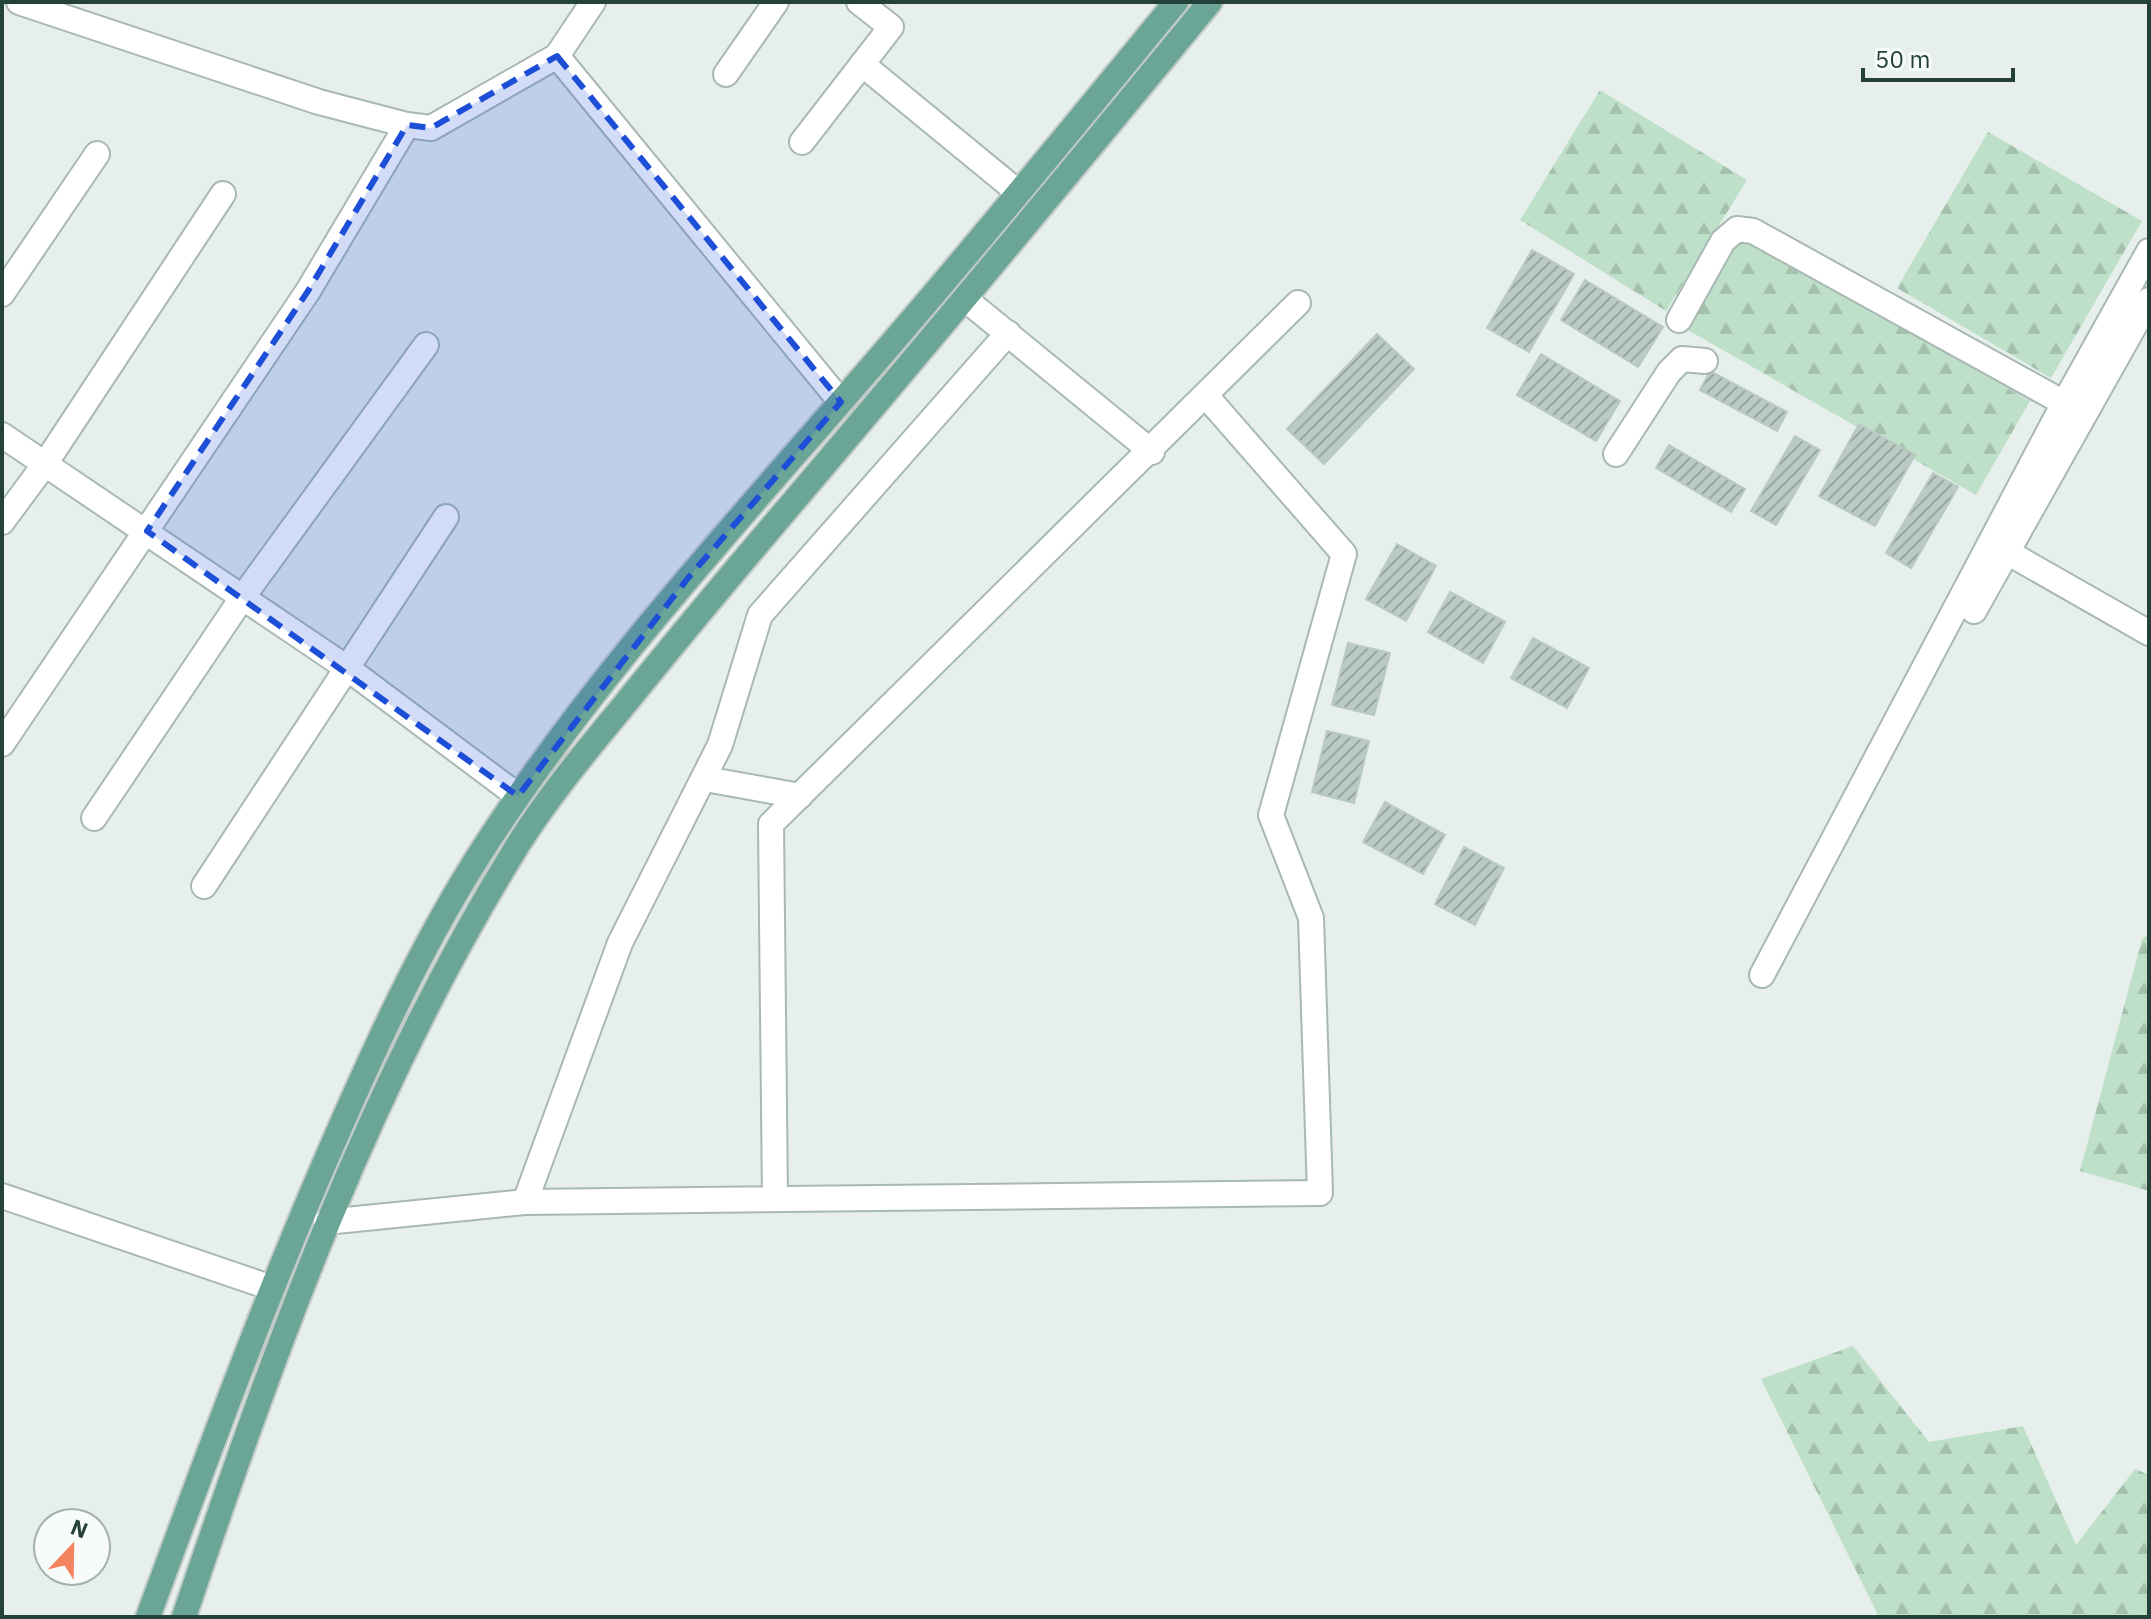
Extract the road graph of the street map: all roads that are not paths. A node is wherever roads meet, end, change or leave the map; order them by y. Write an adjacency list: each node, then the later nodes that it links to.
1 (19, 2): 10 (street)
2 (593, 2): 7 (street)
3 (776, 2): 9 (street)
4 (859, 2): 8 (street)
5 (1176, 2): 13 (main road)
6 (1210, 2): 17 (main road)
7 (557, 56): 10 (street); 25 (street)
8 (862, 64): 11 (street); 13 (street)
9 (726, 74)
10 (407, 125): 33 (street)
11 (802, 142)
12 (97, 154): 16 (street)
13 (1019, 193): 25 (main road)
14 (223, 194): 30 (street)
15 (2149, 251): 26 (street)
16 (2, 294)
17 (965, 299): 21 (street); 49 (main road)
18 (2149, 300): 34 (street)
19 (1298, 303): 24 (street)
20 (1679, 320): 26 (street)
21 (1008, 333): 28 (street); 40 (street)
22 (426, 345): 35 (street)
23 (1705, 361): 29 (street)
24 (1207, 397): 28 (street); 47 (street)
25 (841, 402): 41 (main road)
26 (2064, 403): 45 (street)
27 (2, 435): 30 (street)
28 (1152, 452): 42 (street)
29 (1616, 454)
30 (45, 464): 32 (street); 33 (street)
31 (446, 517): 38 (street)
32 (2, 522)
33 (147, 531): 35 (street); 39 (street)
34 (2007, 552): 36 (street); 37 (street)
35 (242, 598): 38 (street); 43 (street)
36 (1974, 611)
37 (2149, 633)
38 (347, 668): 41 (street); 44 (street)
39 (2, 744)
40 (705, 779): 42 (street); 48 (street)
41 (518, 796): 50 (main road)
42 (800, 796): 47 (street)
43 (94, 818)
44 (204, 886)
45 (1762, 975)
46 (2, 1196): 50 (street)
47 (775, 1199): 48 (street)
48 (525, 1202): 49 (street)
49 (326, 1222): 52 (main road)
50 (272, 1288): 51 (main road)
51 (148, 1617)
52 (184, 1617)

